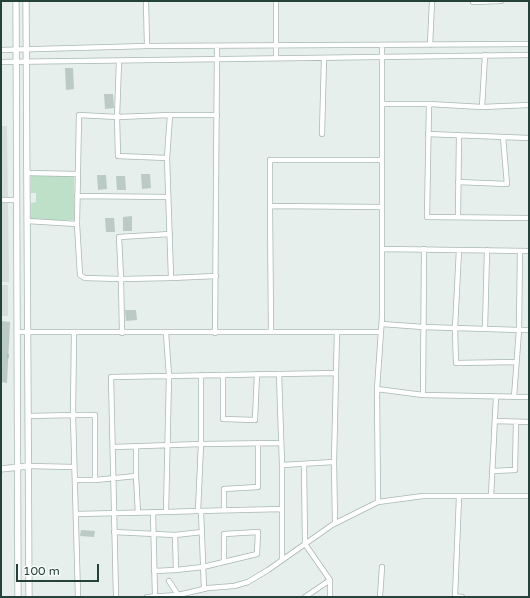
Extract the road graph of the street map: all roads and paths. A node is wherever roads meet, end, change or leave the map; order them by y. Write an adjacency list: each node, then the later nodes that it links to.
1 (16, 1): 16 (street)
2 (26, 1): 14 (street)
3 (146, 1): 11 (street)
4 (276, 1): 13 (street)
5 (432, 1): 10 (street)
6 (501, 1): 7 (street)
7 (473, 2)
8 (529, 44): 10 (street)
9 (382, 45): 10 (street); 13 (street); 19 (street)
10 (430, 45)
11 (147, 46): 12 (street); 14 (street)
12 (217, 46): 13 (street); 22 (street)
13 (276, 46): 20 (street)
14 (26, 49): 16 (street); 26 (street)
15 (1, 50): 16 (street)
16 (16, 50): 25 (street)
17 (529, 55): 18 (street)
18 (485, 56): 19 (street); 30 (street)
19 (381, 57): 21 (street); 27 (street)
20 (276, 58): 21 (street); 22 (street)
21 (324, 58): 34 (street)
22 (216, 59): 23 (street); 32 (street)
23 (119, 60): 26 (street); 33 (street)
24 (1, 62): 25 (street)
25 (16, 62): 26 (street); 47 (street)
26 (26, 62): 41 (street)
27 (382, 104): 28 (street); 40 (street)
28 (429, 104): 30 (street); 35 (street)
29 (529, 105): 30 (street)
30 (482, 107)
31 (170, 114): 32 (street); 33 (street); 39 (street)
32 (217, 116): 61 (street)
33 (117, 117): 39 (street); 42 (street)
34 (322, 134)
35 (428, 134): 36 (street); 50 (street)
36 (459, 135): 37 (street); 43 (street)
37 (503, 137): 38 (street); 43 (street)
38 (529, 138)
39 (167, 158): 45 (street)
40 (382, 160): 48 (street); 49 (street)
41 (27, 173): 42 (street); 52 (street)
42 (77, 174): 44 (street)
43 (458, 182): 50 (street)
44 (77, 196): 45 (street); 53 (street)
45 (168, 197): 54 (street)
46 (1, 200): 47 (street)
47 (17, 200): 70 (street)
48 (270, 206): 49 (street); 71 (street)
49 (382, 207): 55 (street)
50 (458, 217): 51 (street)
51 (529, 218)
52 (27, 221): 53 (street); 74 (street)
53 (77, 224): 63 (street)
54 (170, 234): 62 (street); 63 (street)
55 (382, 249): 56 (street); 64 (street)
56 (424, 249): 57 (street); 65 (street)
57 (459, 250): 58 (street); 66 (street)
58 (487, 250): 59 (street); 67 (street)
59 (520, 251): 60 (street); 68 (street)
60 (529, 251)
61 (216, 276): 62 (street); 78 (street)
62 (171, 278): 63 (street)
63 (121, 279): 76 (street)
64 (382, 324): 65 (street); 73 (street)
65 (423, 327): 66 (street); 89 (street)
66 (455, 328): 67 (street); 79 (street)
67 (484, 329): 68 (street)
68 (519, 330): 69 (street); 79 (street)
69 (529, 330)
70 (17, 332): 74 (street); 88 (street)
71 (271, 332): 72 (street); 78 (street)
72 (337, 332): 73 (street); 80 (street)
73 (381, 332): 86 (street)
74 (28, 333): 75 (street); 87 (street)
75 (74, 333): 76 (street); 93 (street)
76 (122, 333): 77 (street)
77 (166, 333): 78 (street); 85 (street)
78 (215, 333)
79 (516, 362): 91 (street)
80 (336, 373): 82 (street); 104 (street)
81 (257, 374): 82 (street); 84 (street); 84 (street)
82 (279, 374): 100 (street)
83 (201, 375): 84 (street); 85 (street); 98 (street)
84 (223, 375)
85 (169, 376): 101 (street); 103 (street)
86 (377, 389): 89 (street); 119 (street)
87 (28, 391): 88 (street); 94 (street)
88 (18, 392): 108 (street)
89 (423, 395): 90 (street)
90 (496, 396): 91 (street); 95 (street)
91 (514, 397): 92 (street)
92 (529, 397)
93 (74, 415): 94 (street); 109 (street); 115 (street)
94 (28, 416): 107 (street)
95 (495, 421): 96 (street); 111 (street)
96 (516, 422): 97 (street); 111 (street)
97 (529, 422)
98 (201, 444): 99 (street); 101 (street); 122 (street)
99 (258, 444): 100 (street); 121 (street)
100 (281, 444): 106 (street)
101 (167, 445): 102 (street); 124 (street)
102 (136, 446): 103 (street); 112 (street)
103 (113, 447): 113 (street)
104 (334, 462): 105 (street); 128 (street)
105 (304, 464): 106 (street); 133 (street)
106 (282, 465): 120 (street)
107 (28, 466): 108 (street); 109 (street); 146 (street)
108 (18, 467): 110 (street); 145 (street)
109 (74, 467): 114 (street)
110 (1, 469)
111 (493, 471): 116 (street)
112 (136, 476): 113 (street); 125 (street)
113 (113, 479): 115 (street); 127 (street)
114 (75, 480): 115 (street); 126 (street)
115 (95, 480)
116 (491, 496): 117 (street); 118 (street)
117 (529, 496)
118 (459, 497): 119 (street); 153 (street)
119 (378, 502): 128 (street)
120 (282, 509): 121 (street); 134 (street)
121 (224, 510): 122 (street)
122 (200, 511): 124 (street); 130 (street)
123 (153, 512): 124 (street); 125 (street); 131 (street)
124 (166, 512)
125 (138, 513): 127 (street)
126 (76, 514): 127 (street); 147 (street)
127 (114, 514): 129 (street)
128 (336, 523): 133 (street)
129 (114, 532): 131 (street); 148 (street)
130 (202, 532): 132 (street); 137 (street)
131 (152, 534): 132 (street); 139 (street)
132 (175, 535): 138 (street)
133 (305, 544): 134 (street); 140 (street)
134 (282, 560): 142 (street)
135 (224, 562): 135 (street); 137 (street)
136 (382, 566): 152 (street)
137 (203, 567): 138 (street); 142 (street)
138 (176, 570): 139 (street)
139 (154, 571): 144 (street)
140 (330, 580): 150 (street); 151 (street)
141 (169, 581): 143 (street)
142 (204, 589): 143 (street)
143 (178, 595): 144 (street)
144 (155, 596): 149 (street)
145 (18, 597)
146 (29, 597)
147 (78, 597)
148 (116, 597)
149 (147, 597)
150 (305, 597)
151 (330, 597)
152 (380, 597)
153 (455, 597): 154 (street)
154 (462, 597)

